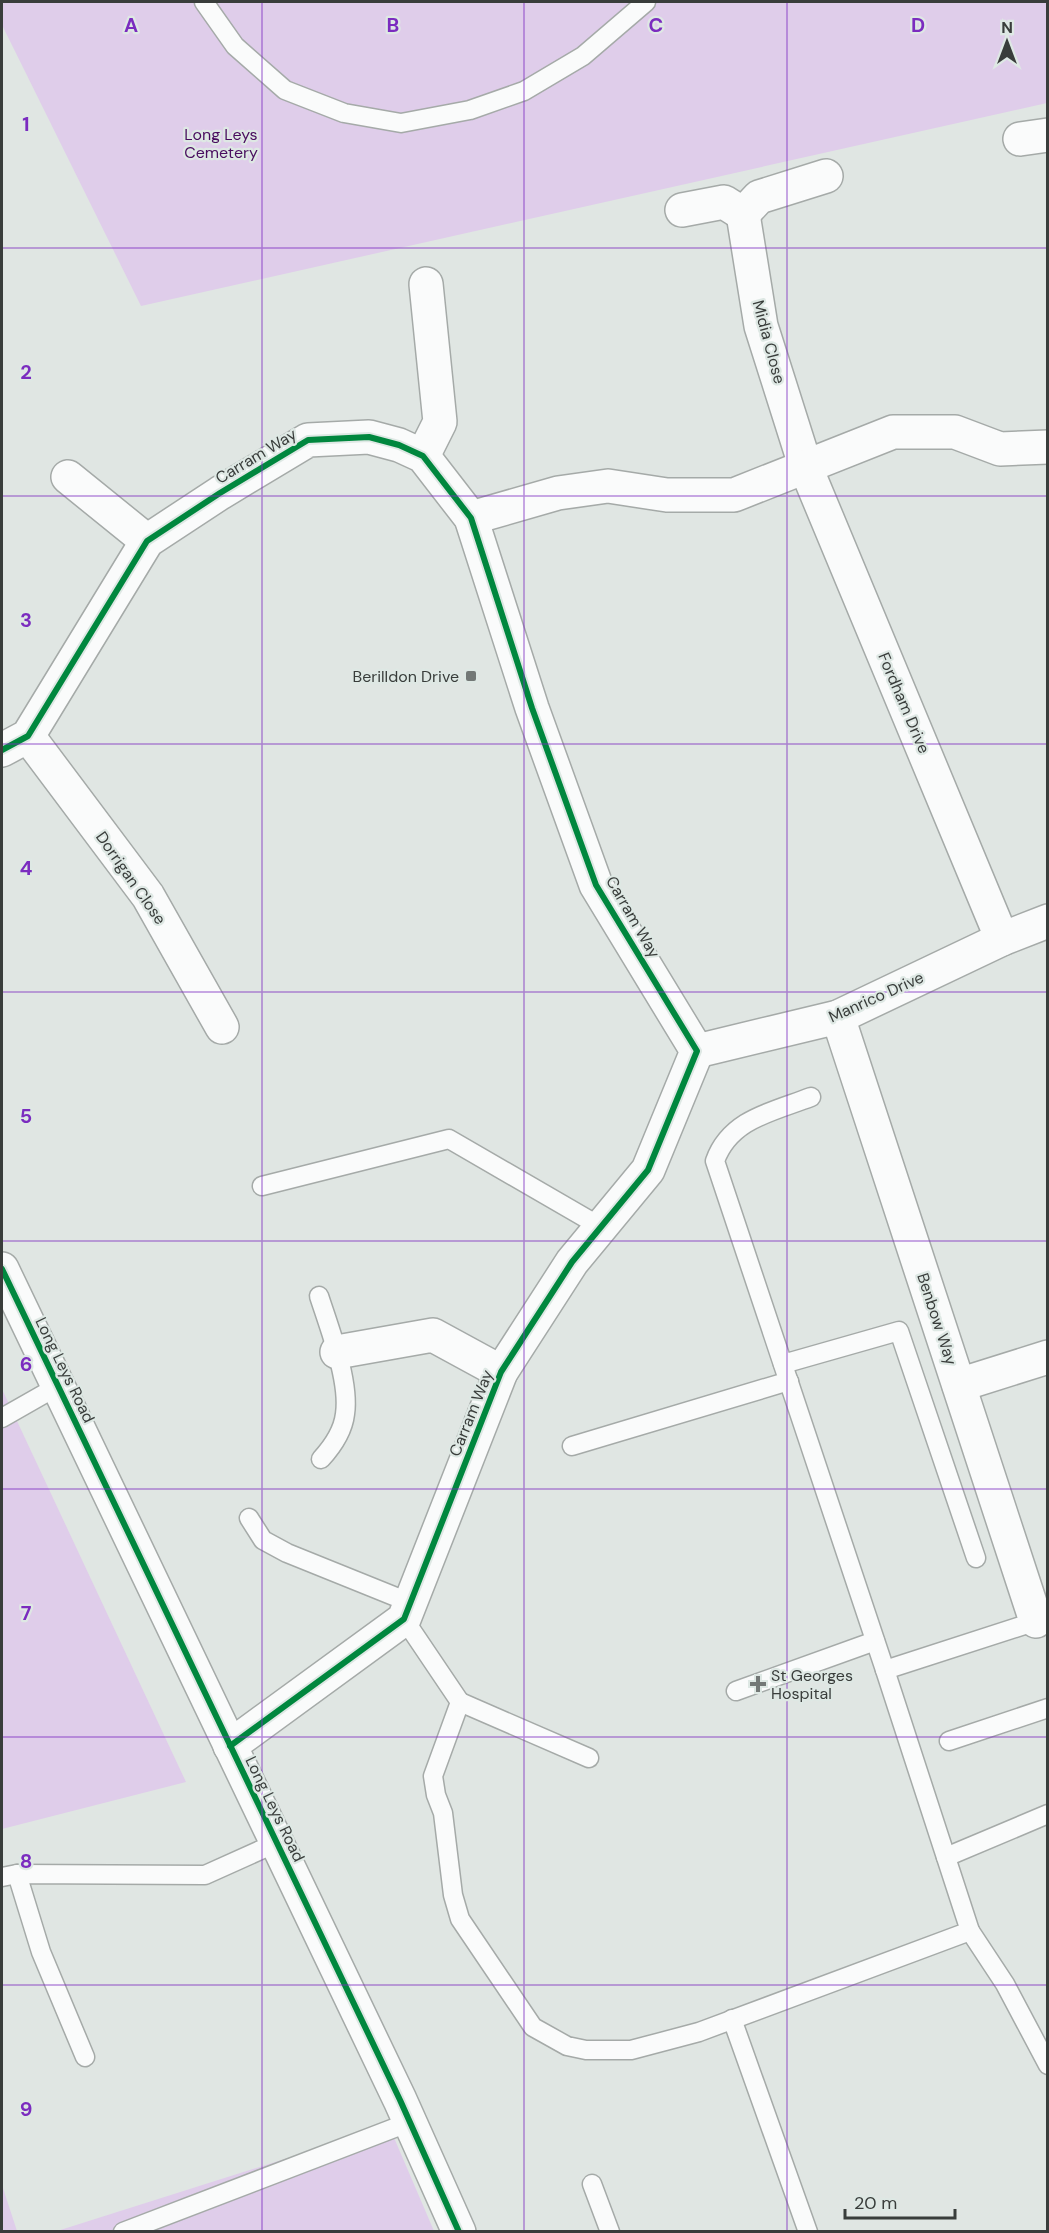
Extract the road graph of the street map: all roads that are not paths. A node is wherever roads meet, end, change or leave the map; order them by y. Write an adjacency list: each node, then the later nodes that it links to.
1 (204, 2): 2 (lane)
2 (646, 2)
3 (826, 176): 5 (street)
4 (682, 210): 5 (street)
5 (743, 214): 9 (street, Midia Close)
6 (426, 284): 8 (street)
7 (1047, 447): 9 (street)
8 (423, 456): 11 (street, Carram Way); 12 (street, Carram Way)
9 (806, 468): 11 (street); 15 (street, Fordham Drive)
10 (68, 477): 12 (street)
11 (471, 518): 18 (street, Carram Way)
12 (147, 542): 13 (street, Carram Way)
13 (15, 743): 17 (street, Dorrigan Close)
14 (1047, 921): 15 (street, Manrico Drive)
15 (1002, 939): 16 (street, Manrico Drive)
16 (838, 1017): 18 (street, Manrico Drive); 28 (street, Benbow Way)
17 (222, 1027)
18 (697, 1051): 21 (street, Carram Way)
19 (811, 1097): 27 (lane)
20 (262, 1186): 21 (lane)
21 (601, 1227): 26 (street, Carram Way)
22 (2, 1269): 29 (street, Long Leys Road)
23 (319, 1296): 24 (lane)
24 (337, 1352): 26 (street); 32 (lane)
25 (1047, 1358): 28 (street)
26 (501, 1372): 35 (street, Carram Way)
27 (786, 1373): 31 (lane); 34 (lane); 37 (lane)
28 (959, 1385): 36 (street, Benbow Way)
29 (58, 1386): 30 (lane); 43 (street, Long Leys Road)
30 (2, 1418)
31 (572, 1446)
32 (321, 1459)
33 (249, 1518): 35 (lane)
34 (976, 1558)
35 (407, 1611): 40 (lane); 43 (street)
36 (1042, 1619): 38 (lane)
37 (875, 1641): 38 (lane); 39 (lane)
38 (885, 1670): 47 (lane)
39 (736, 1691)
40 (460, 1702): 44 (lane); 50 (lane)
41 (1047, 1708): 42 (lane)
42 (949, 1740)
43 (230, 1746): 46 (street, Long Leys Road)
44 (590, 1758)
45 (1047, 1814): 47 (lane)
46 (276, 1843): 48 (lane); 53 (street, Long Leys Road)
47 (946, 1857): 49 (lane)
48 (9, 1876): 51 (lane)
49 (970, 1931): 50 (lane); 52 (lane)
50 (732, 2019): 58 (lane)
51 (85, 2057)
52 (1047, 2065)
53 (410, 2122): 55 (lane); 56 (street, Long Leys Road)
54 (592, 2184): 57 (lane)
55 (123, 2232)
56 (459, 2232)
57 (610, 2232)
58 (808, 2232)

